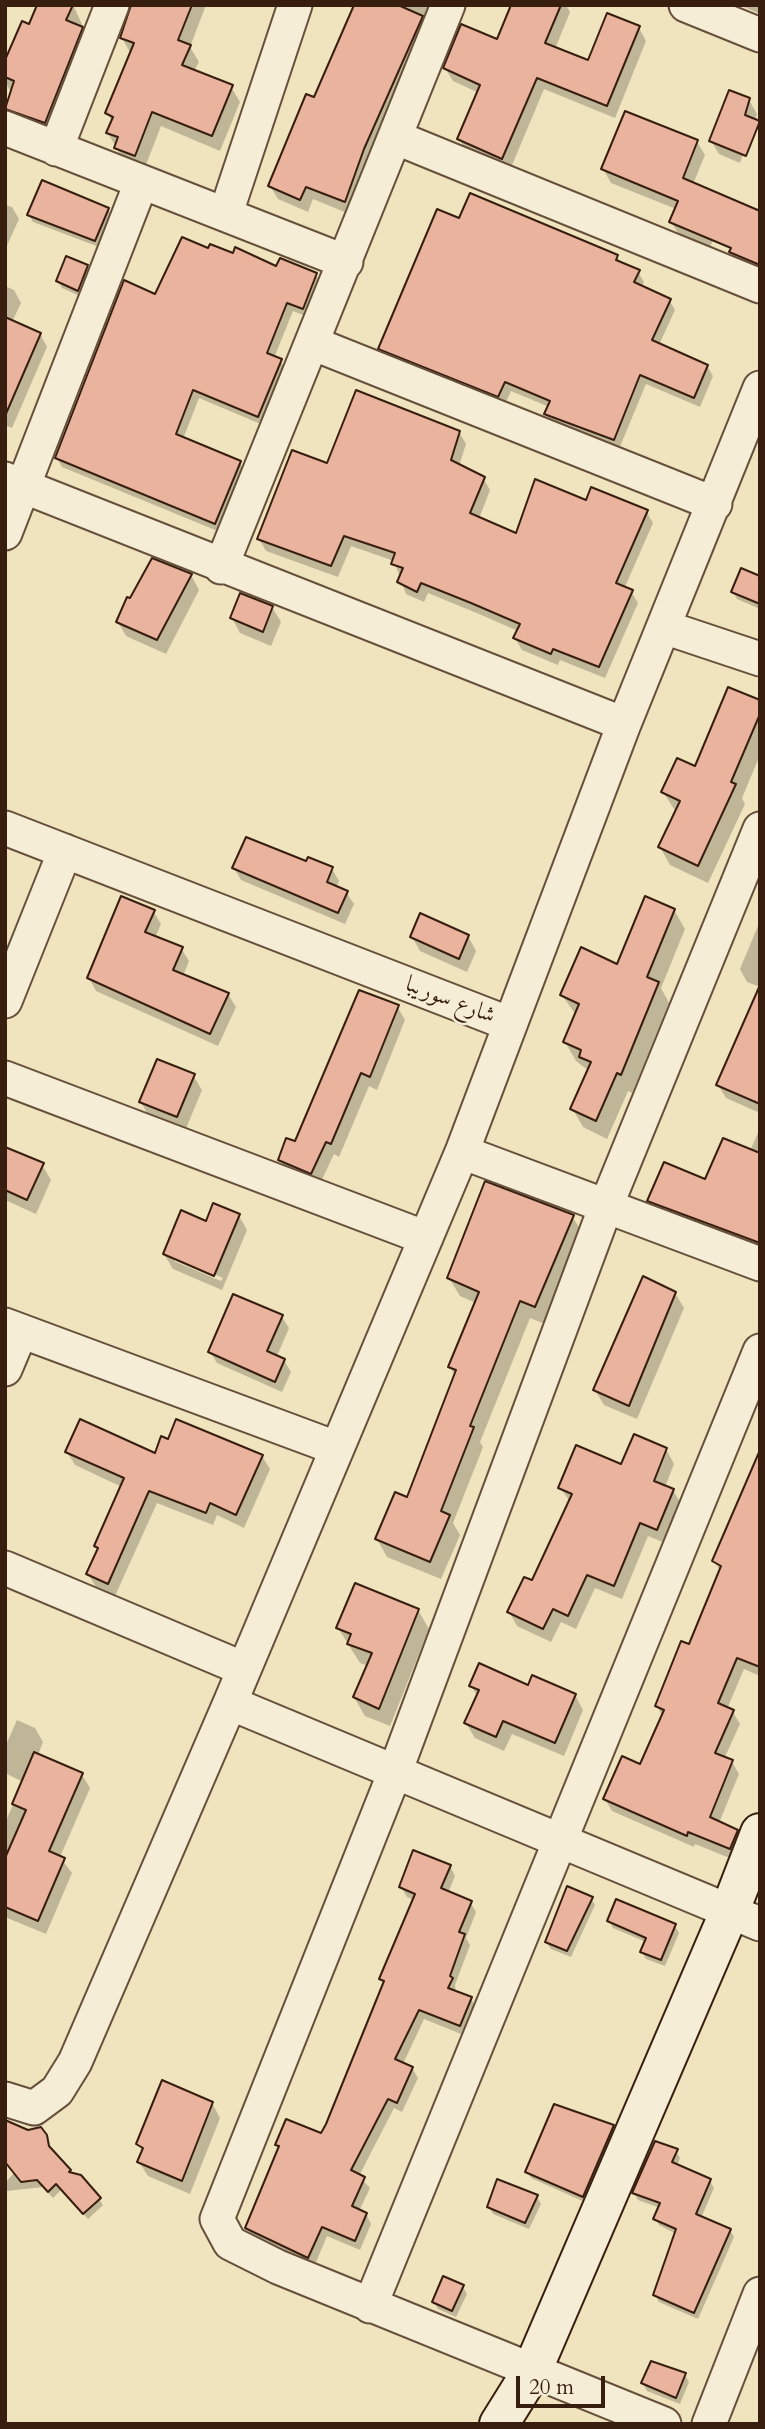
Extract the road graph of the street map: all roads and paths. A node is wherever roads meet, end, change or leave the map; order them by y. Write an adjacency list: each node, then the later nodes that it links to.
1 (112, 5): 8 (street)
2 (295, 5): 10 (street)
3 (448, 5): 7 (street)
4 (685, 5): 5 (street)
5 (760, 35)
6 (5, 128): 8 (street)
7 (397, 138): 11 (street); 12 (street)
8 (56, 149): 9 (street)
9 (141, 183): 10 (street); 15 (street)
10 (226, 213): 11 (street)
11 (346, 262): 13 (street)
12 (760, 286)
13 (312, 343): 16 (street); 18 (street)
14 (760, 388): 16 (street)
15 (15, 483): 17 (street); 18 (street)
16 (715, 504): 19 (street)
17 (5, 533)
18 (221, 566): 21 (street)
19 (664, 627): 20 (street); 21 (street)
20 (760, 659)
21 (624, 724): 26 (street)
22 (5, 828): 24 (street, شارع سوريبا)
23 (760, 829): 29 (street)
24 (65, 851): 25 (street); 26 (street, شارع سوريبا)
25 (5, 1002)
26 (510, 1024): 28 (street, شارع سوريبا)
27 (5, 1078): 30 (street)
28 (462, 1152): 29 (street); 30 (street, شارع سوريبا)
29 (606, 1206): 31 (street); 39 (street)
30 (426, 1238): 35 (street, شارع سوريبا)
31 (760, 1264)
32 (13, 1328): 34 (street); 35 (street)
33 (760, 1351): 41 (street)
34 (5, 1369)
35 (336, 1448): 37 (street, شارع سوريبا)
36 (5, 1568): 37 (street)
37 (244, 1669): 38 (street, شارع سوريبا)
38 (230, 1703): 39 (street); 43 (street, شارع سوريبا)
39 (394, 1772): 41 (street); 45 (street)
40 (760, 1833): 42 (street)
41 (561, 1844): 42 (street); 45 (street)
42 (745, 1918): 46 (street)
43 (5, 2099)
44 (760, 2294): 49 (street)
45 (370, 2306): 46 (street)
46 (532, 2371): 47 (street); 48 (street)
47 (499, 2424)
48 (664, 2424)
49 (709, 2424)

